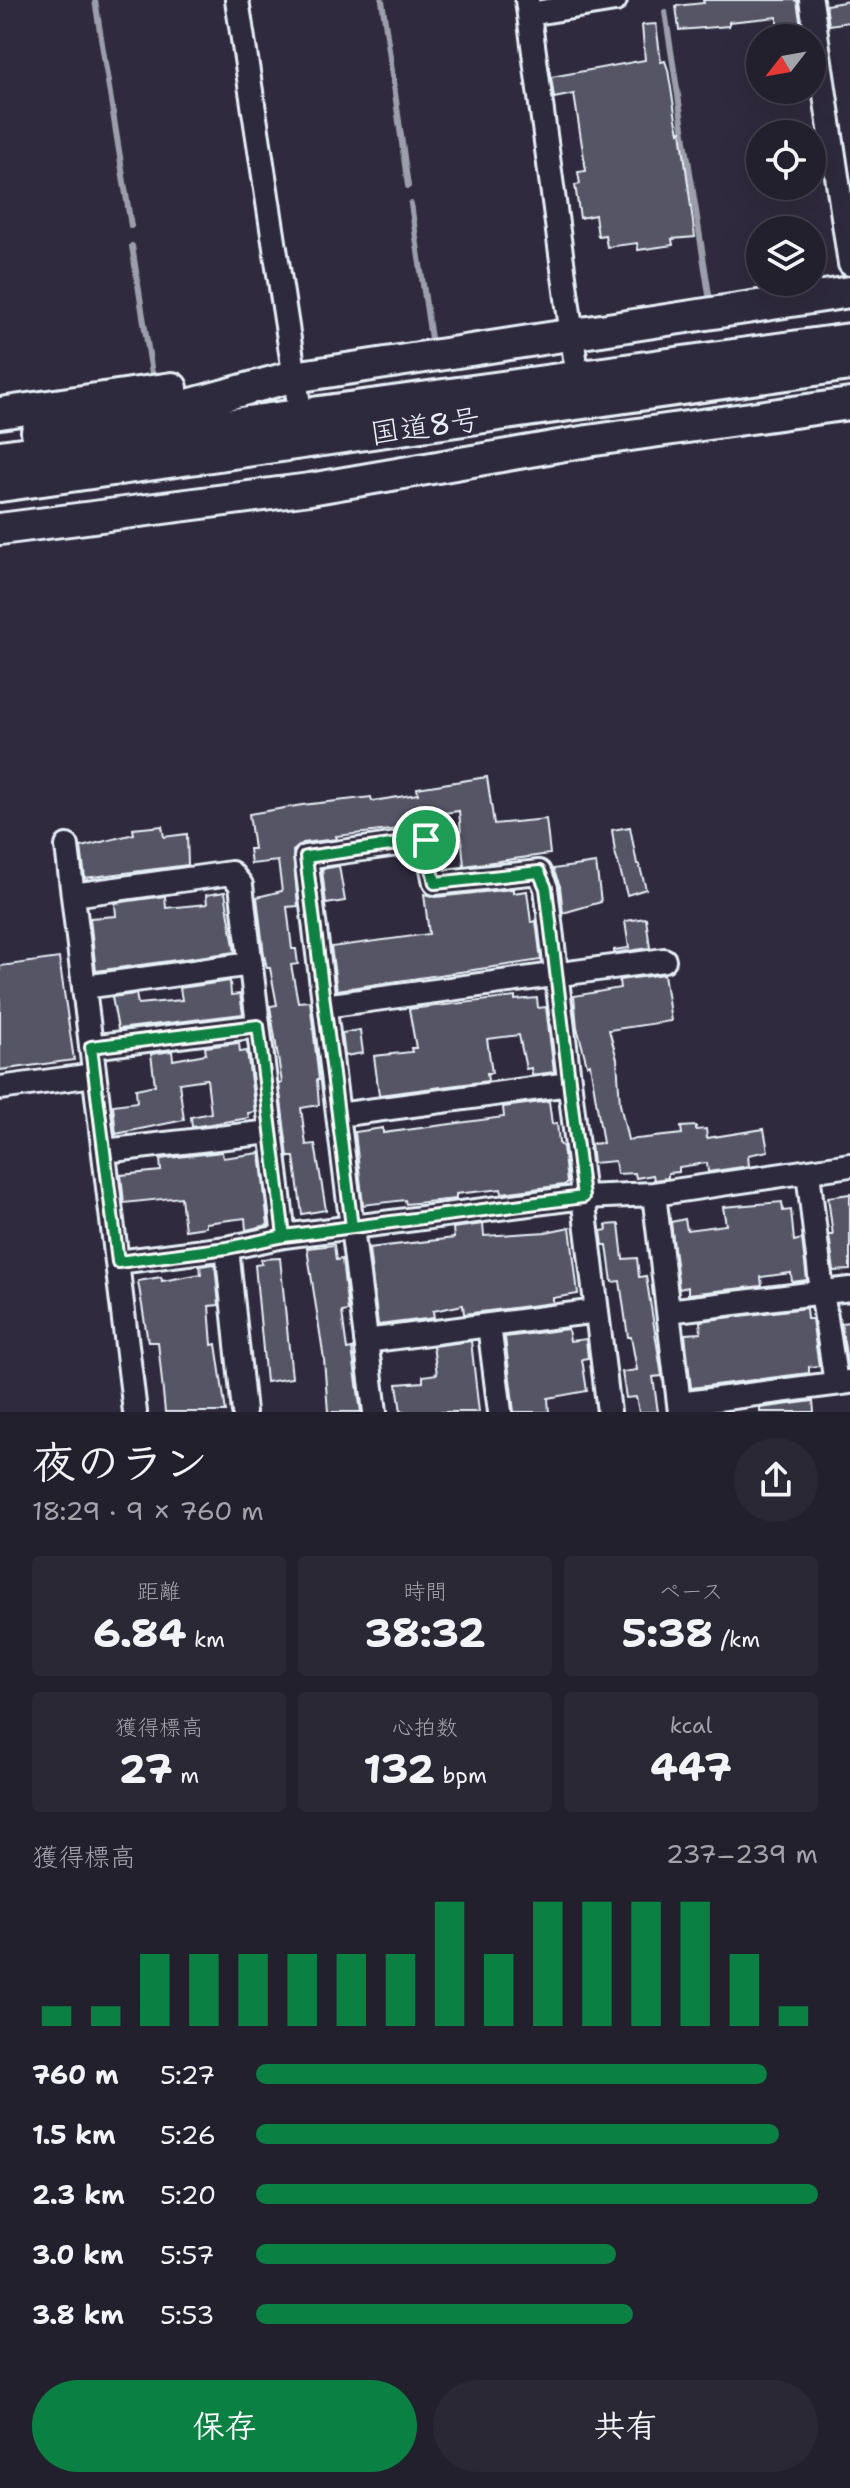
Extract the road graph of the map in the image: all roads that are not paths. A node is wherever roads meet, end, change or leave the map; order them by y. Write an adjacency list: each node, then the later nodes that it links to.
1 (237, 0): 10 (street)
2 (615, 0): 4 (street)
3 (811, 0): 5 (street)
4 (528, 7): 8 (street)
5 (850, 264)
6 (850, 292): 8 (highway)
7 (850, 339): 14 (highway, 国道8号)
8 (574, 346): 10 (highway)
9 (850, 365): 16 (highway, 国道8号)
10 (293, 384): 12 (highway); 13 (highway)
11 (850, 404): 15 (highway)
12 (0, 413)
13 (0, 438)
14 (0, 456)
15 (365, 478): 17 (highway); 18 (highway)
16 (0, 486)
17 (0, 509)
18 (0, 529)
19 (67, 846): 20 (street)
20 (73, 895): 22 (street); 24 (street)
21 (664, 960): 23 (street)
22 (251, 964): 24 (street); 26 (street)
23 (556, 973): 25 (street); 25 (street); 29 (street)
24 (84, 987): 27 (street)
25 (324, 1006): 31 (street)
26 (258, 1026): 27 (street); 32 (street)
27 (91, 1047): 28 (street)
28 (94, 1075): 30 (street); 33 (street)
29 (569, 1084): 31 (street); 37 (street)
30 (0, 1088)
31 (338, 1115): 38 (street)
32 (271, 1132): 33 (street); 39 (street)
33 (104, 1151): 41 (street)
34 (850, 1165): 35 (street)
35 (808, 1172): 36 (street); 43 (street)
36 (654, 1194): 37 (street); 45 (street)
37 (583, 1197): 38 (street); 44 (street)
38 (352, 1227): 39 (street); 47 (street)
39 (284, 1236): 40 (street)
40 (227, 1248): 41 (street); 51 (street)
41 (118, 1262): 50 (street)
42 (850, 1289): 43 (street)
43 (822, 1292): 45 (street); 48 (street)
44 (597, 1311): 46 (street); 54 (street)
45 (668, 1311): 49 (street)
46 (489, 1325): 47 (street); 53 (street)
47 (366, 1341): 52 (street)
48 (843, 1382): 49 (street)
49 (680, 1408)
50 (135, 1412)
51 (244, 1412)
52 (375, 1412)
53 (500, 1412)
54 (609, 1412)

